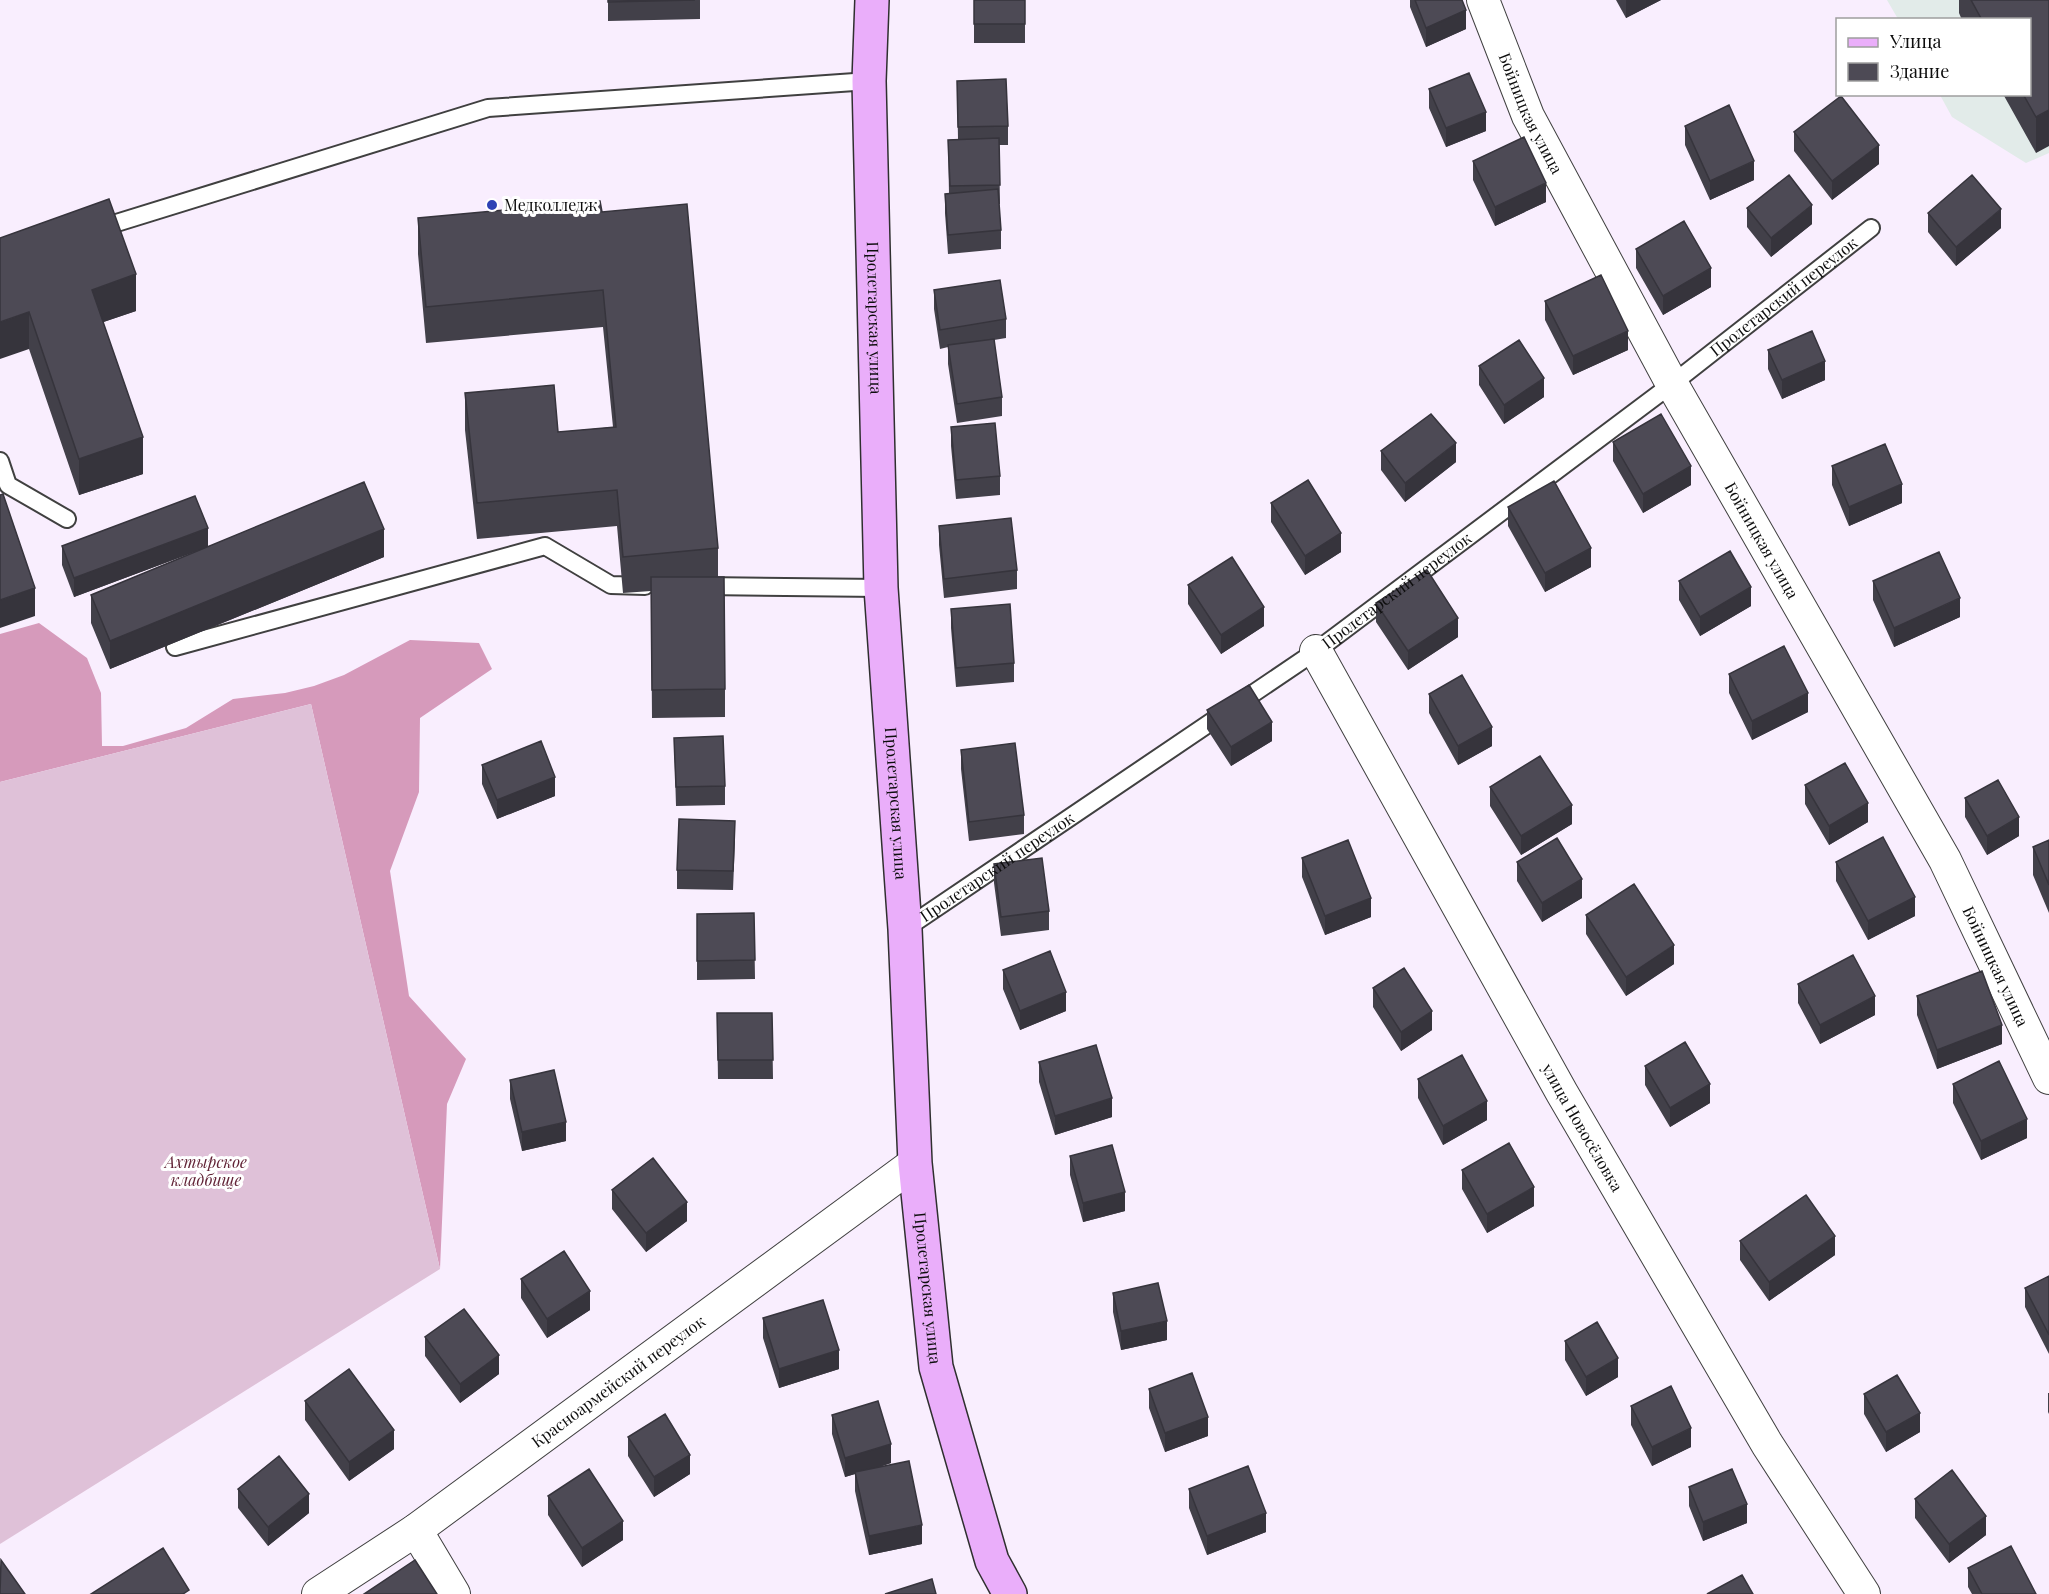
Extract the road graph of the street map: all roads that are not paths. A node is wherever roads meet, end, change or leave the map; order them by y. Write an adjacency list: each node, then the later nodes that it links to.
1 (872, 0): 3 (main road, Пролетарская улица)
2 (1483, 0): 6 (street, Бойницкая улица)
3 (869, 81): 5 (lane); 11 (main road, Пролетарская улица)
4 (1871, 228): 6 (lane, Пролетарский переулок)
5 (86, 233)
6 (1672, 384): 13 (lane, Пролетарский переулок); 15 (street, Бойницкая улица)
7 (0, 461): 8 (lane)
8 (67, 519)
9 (657, 586): 12 (lane)
10 (691, 586): 11 (lane)
11 (881, 588): 14 (main road, Пролетарская улица)
12 (175, 647)
13 (1316, 651): 14 (lane, Пролетарский переулок); 21 (street, улица Новосёловка)
14 (905, 929): 16 (main road, Пролетарская улица)
15 (2049, 1078)
16 (915, 1163): 17 (street, Красноармейский переулок); 20 (main road, Пролетарская улица)
17 (417, 1530): 18 (street, Красноармейский переулок); 19 (street)
18 (318, 1594)
19 (454, 1594)
20 (1010, 1594)
21 (1864, 1594)

